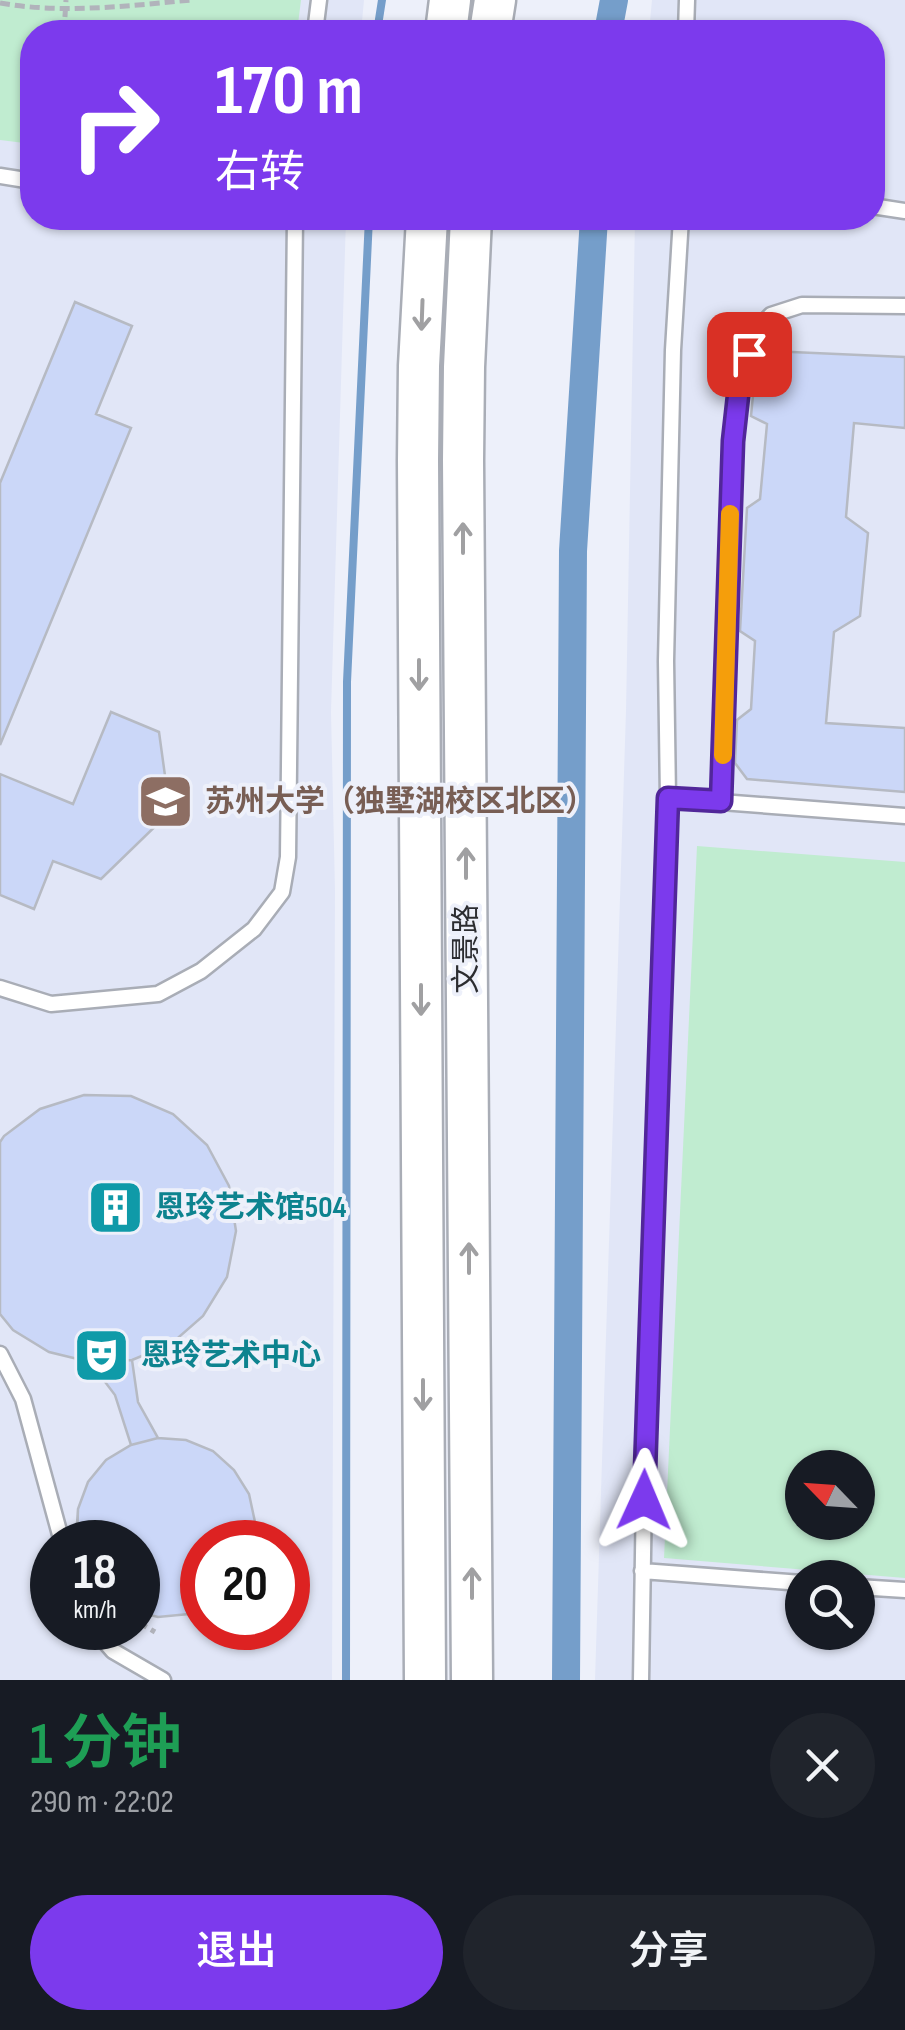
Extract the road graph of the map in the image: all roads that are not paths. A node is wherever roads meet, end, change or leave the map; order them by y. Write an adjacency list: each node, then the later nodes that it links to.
1 (295, 230): 9 (lane)
2 (426, 230): 18 (main road, 文景路, one-way to 18)
3 (471, 230): 19 (main road, 文景路, one-way to 3)
4 (680, 230): 6 (lane)
5 (905, 306): 7 (lane)
6 (668, 798): 7 (lane); 12 (lane)
7 (721, 801): 8 (lane)
8 (905, 816)
9 (0, 988)
10 (0, 1354): 11 (lane)
11 (56, 1520)
12 (642, 1570): 13 (lane); 20 (lane)
13 (785, 1582)
14 (875, 1588): 15 (lane)
15 (905, 1590)
16 (113, 1650): 17 (lane)
17 (163, 1680)
18 (425, 1680)
19 (472, 1680)
20 (641, 1680)

